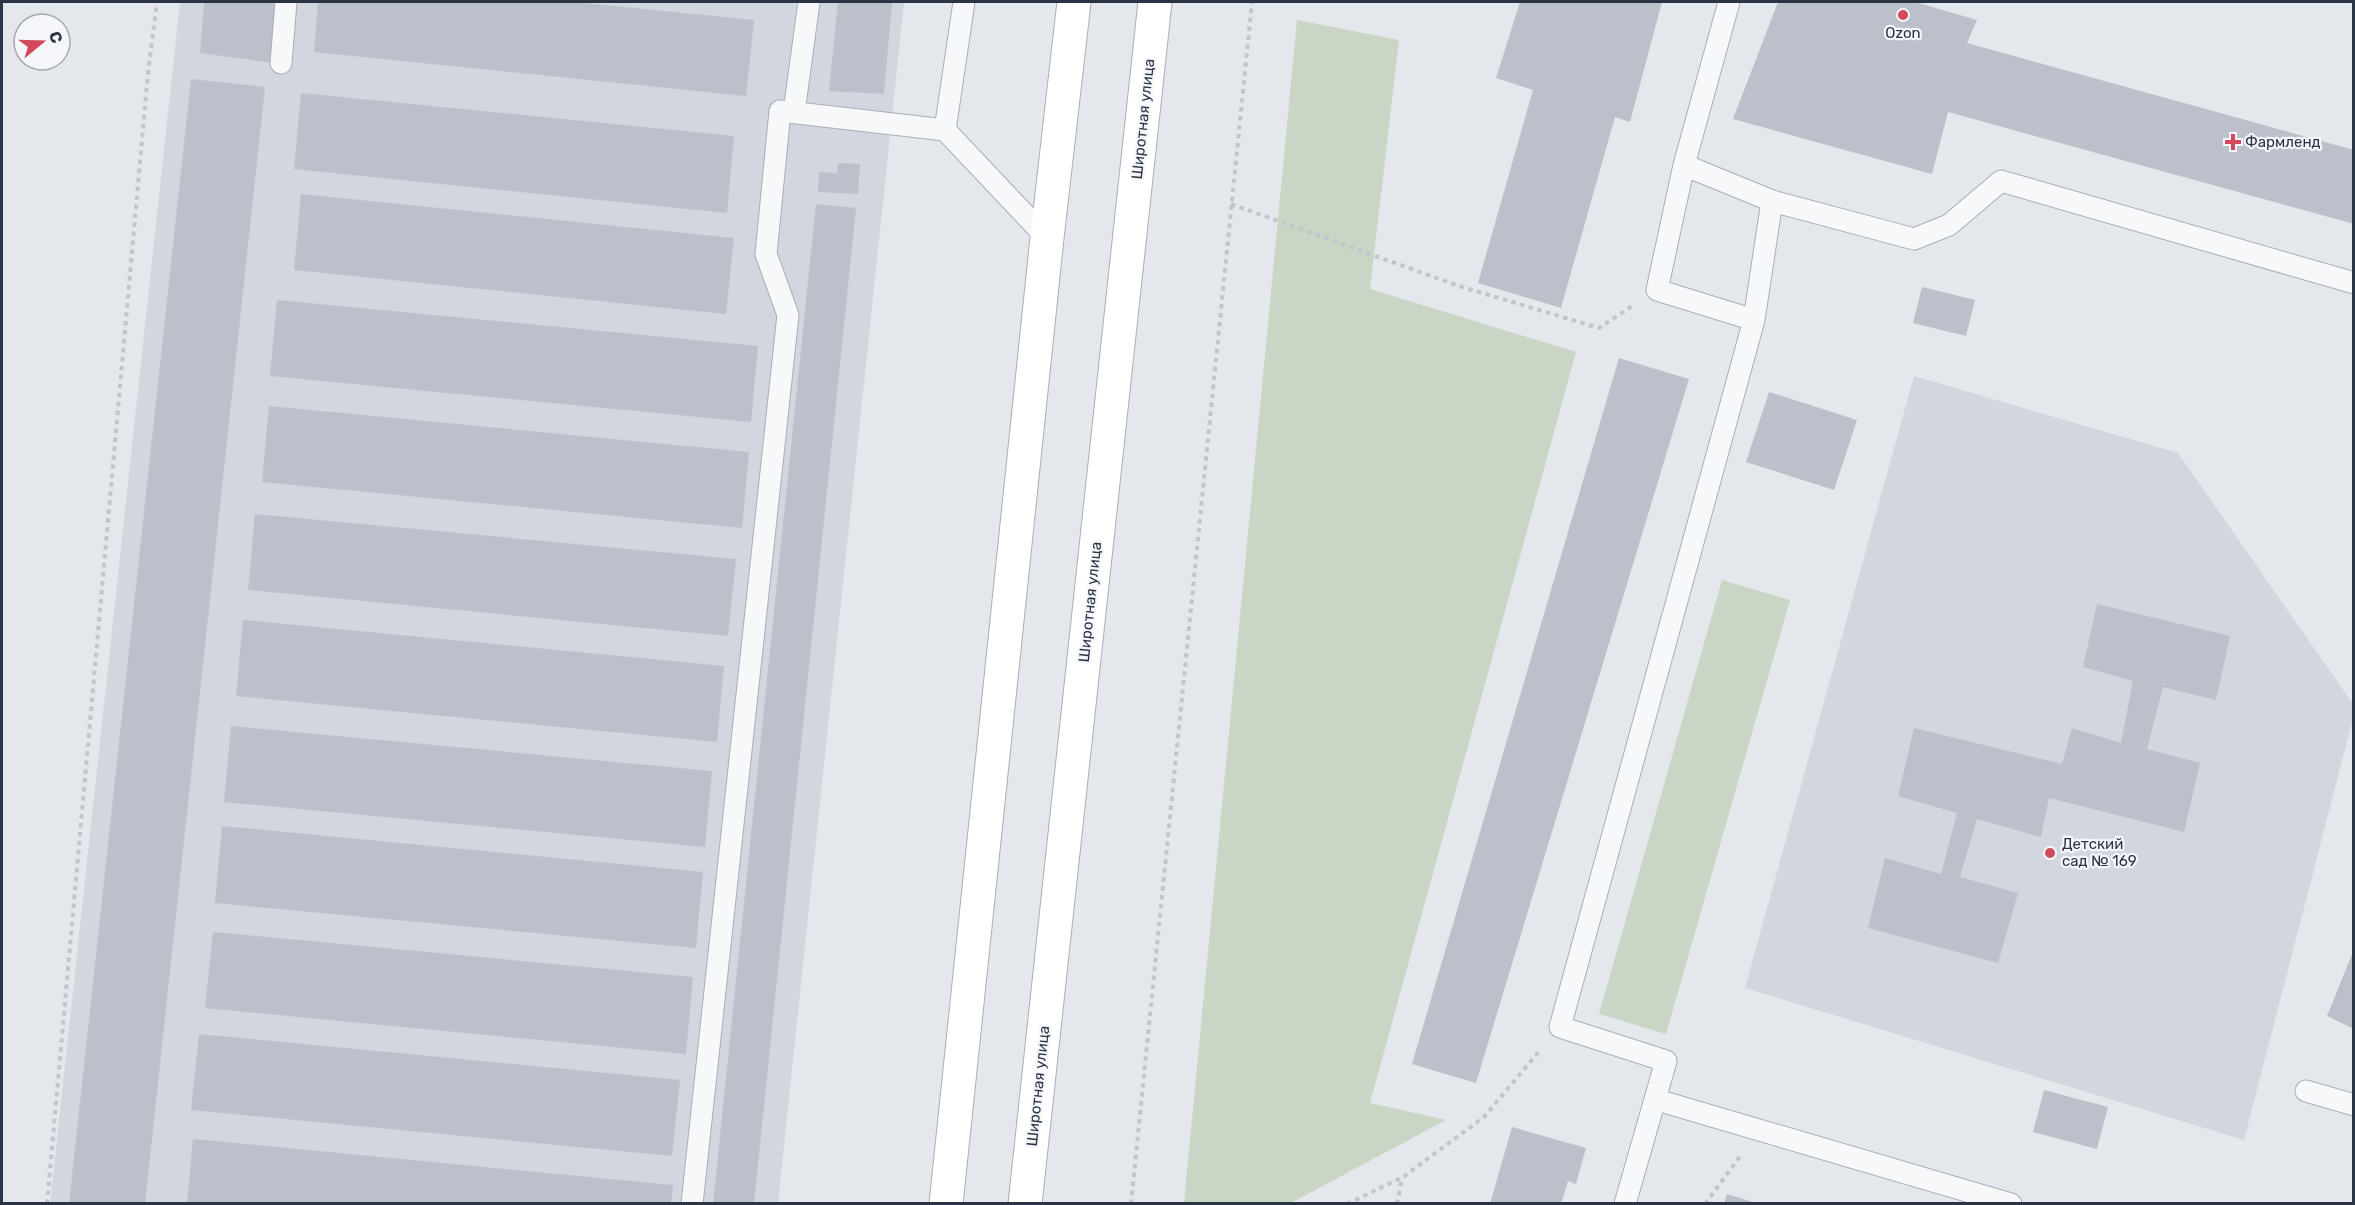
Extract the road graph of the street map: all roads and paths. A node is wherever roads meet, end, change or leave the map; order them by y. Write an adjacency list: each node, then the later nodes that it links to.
1 (157, 2): 25 (path)
2 (286, 2): 9 (lane)
3 (809, 2): 10 (lane)
4 (964, 2): 11 (lane)
5 (1074, 2): 15 (main road)
6 (1155, 2): 28 (main road, Широтная улица)
7 (1252, 2): 14 (path)
8 (1729, 2): 12 (lane)
9 (281, 63)
10 (794, 112): 11 (lane); 26 (lane)
11 (945, 130): 15 (lane)
12 (1684, 165): 13 (lane); 17 (lane)
13 (1772, 201): 16 (lane); 18 (lane)
14 (1231, 204): 17 (path); 29 (path)
15 (1047, 238): 27 (main road)
16 (2354, 283)
17 (1657, 290): 18 (lane)
18 (1754, 320): 19 (lane)
19 (1560, 1027): 21 (lane); 24 (path)
20 (2306, 1091): 22 (lane)
21 (1657, 1100): 23 (lane); 32 (lane)
22 (2354, 1104)
23 (1759, 1130): 33 (path); 34 (lane)
24 (1402, 1177): 30 (path); 31 (path)
25 (47, 1203)
26 (692, 1203)
27 (946, 1203)
28 (1025, 1203)
29 (1131, 1203)
30 (1347, 1203)
31 (1397, 1203)
32 (1625, 1203)
33 (1706, 1203)
34 (2011, 1203)

